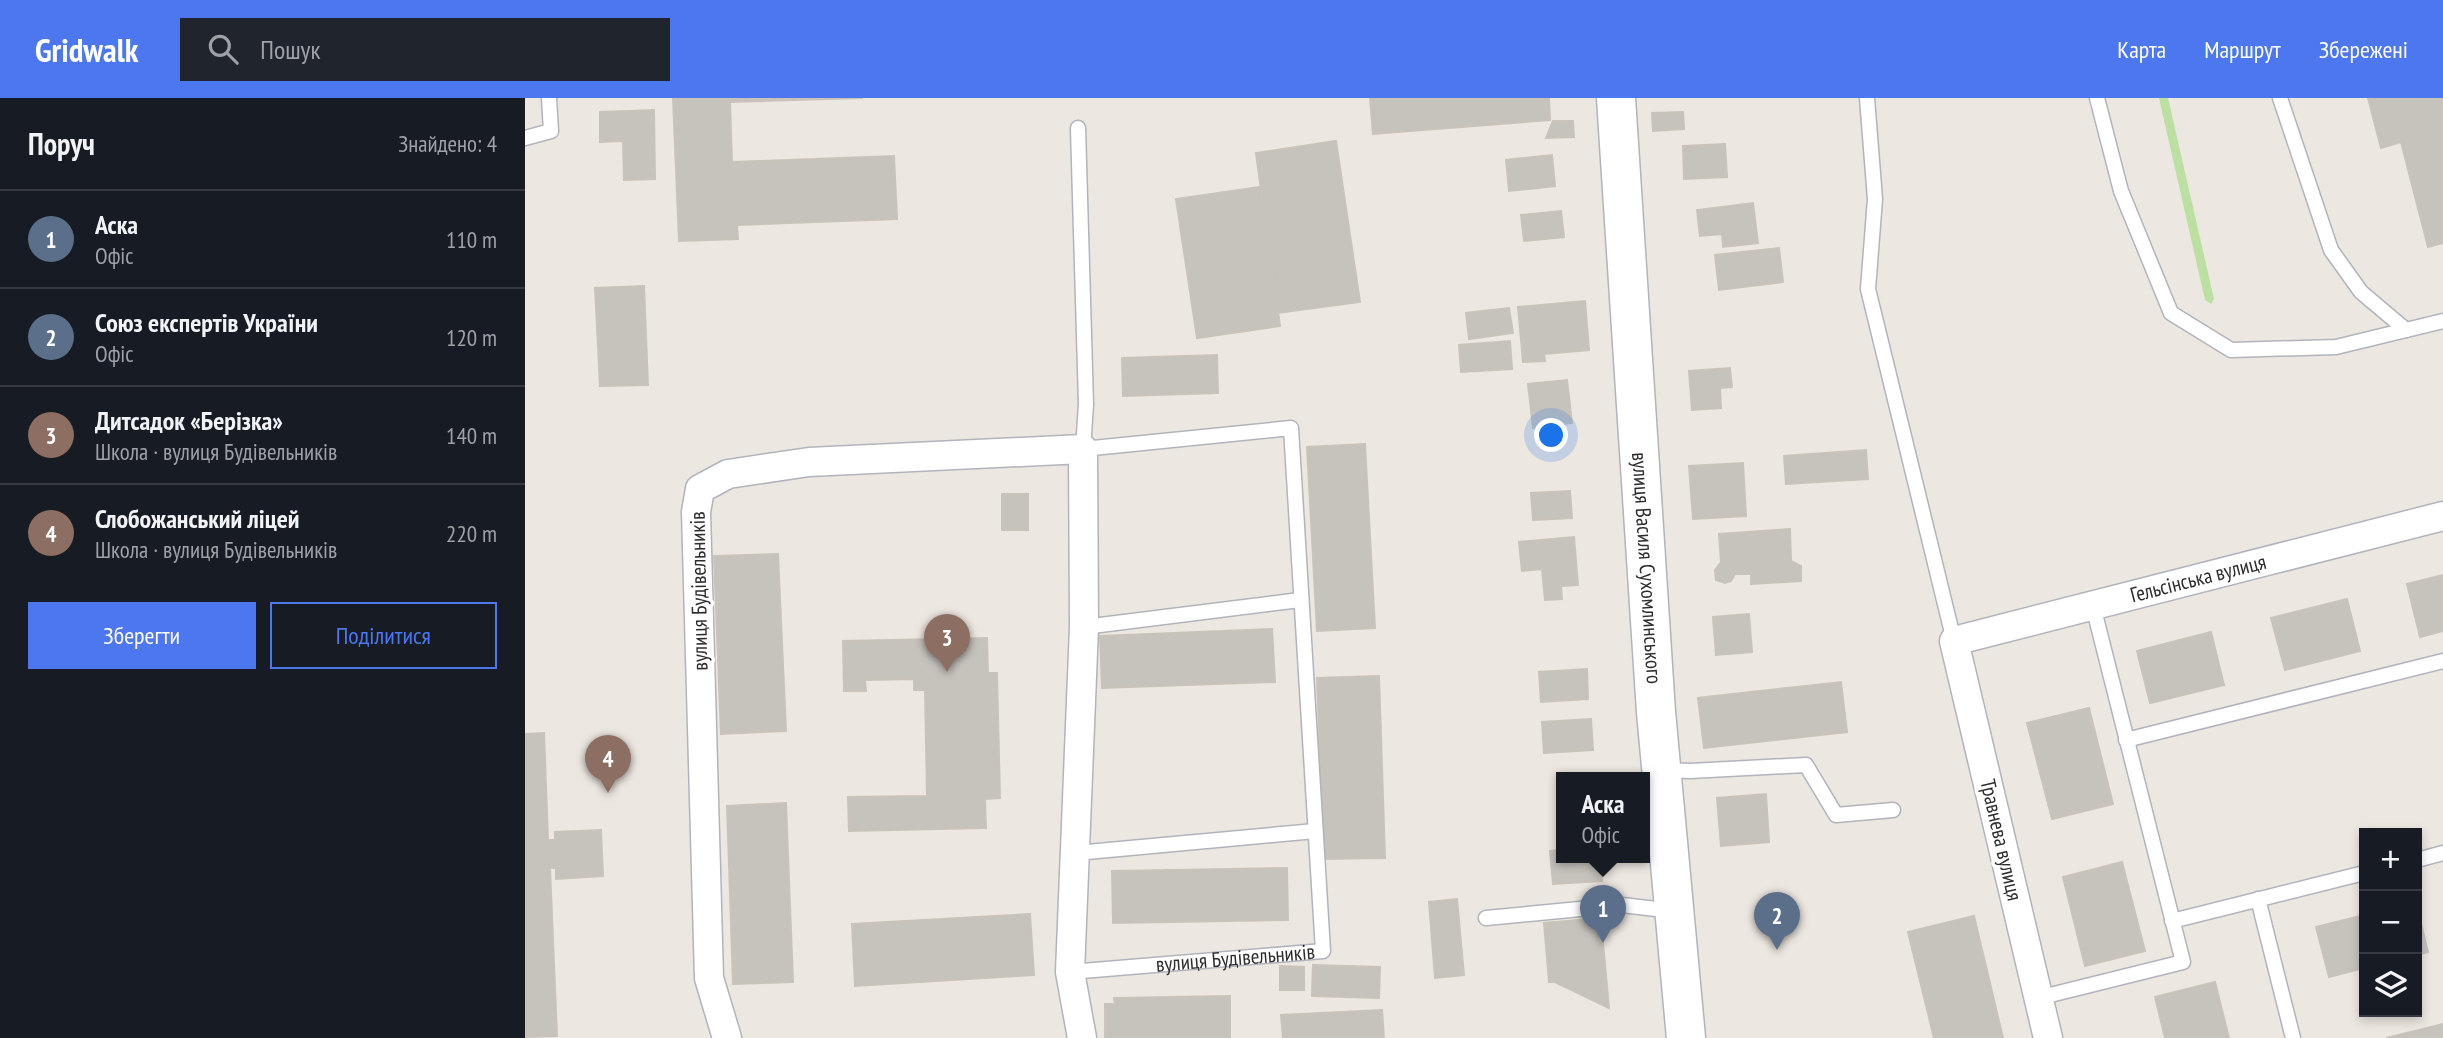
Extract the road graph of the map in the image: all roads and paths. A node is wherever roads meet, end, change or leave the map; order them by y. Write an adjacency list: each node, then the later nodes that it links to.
1 (549, 98): 7 (lane)
2 (1616, 98): 18 (main road, вулиця Василя Сухомлинського)
3 (1867, 98): 15 (lane)
4 (2097, 98): 9 (lane)
5 (2280, 98): 9 (lane)
6 (1078, 128): 10 (lane)
7 (525, 138)
8 (2443, 321): 9 (lane)
9 (2406, 330)
10 (1083, 449): 12 (lane, вулиця Будівельників); 14 (street); 31 (street, вулиця Будівельників)
11 (2443, 516): 13 (street, Гельсінська вулиця)
12 (1300, 600): 14 (lane); 20 (lane, вулиця Будівельників)
13 (2093, 606): 15 (street, Гельсінська вулиця); 17 (lane)
14 (1084, 626): 21 (street)
15 (1954, 641): 30 (street, Травнева вулиця)
16 (2443, 661): 17 (lane)
17 (2126, 740): 28 (lane)
18 (1662, 769): 19 (lane); 26 (main road, вулиця Василя Сухомлинського)
19 (1893, 810)
20 (1315, 831): 21 (lane); 29 (lane, вулиця Будівельників)
21 (1076, 853): 29 (street)
22 (2443, 853): 23 (lane)
23 (2422, 859)
24 (2359, 874): 25 (lane)
25 (2258, 900): 28 (lane); 35 (lane)
26 (1675, 911): 27 (lane); 33 (main road, вулиця Василя Сухомлинського)
27 (1486, 918)
28 (2172, 921): 30 (lane)
29 (1070, 972): 32 (street)
30 (2038, 998): 34 (street, Травнева вулиця)
31 (727, 1038)
32 (1081, 1038)
33 (1686, 1038)
34 (2048, 1038)
35 (2293, 1038)

